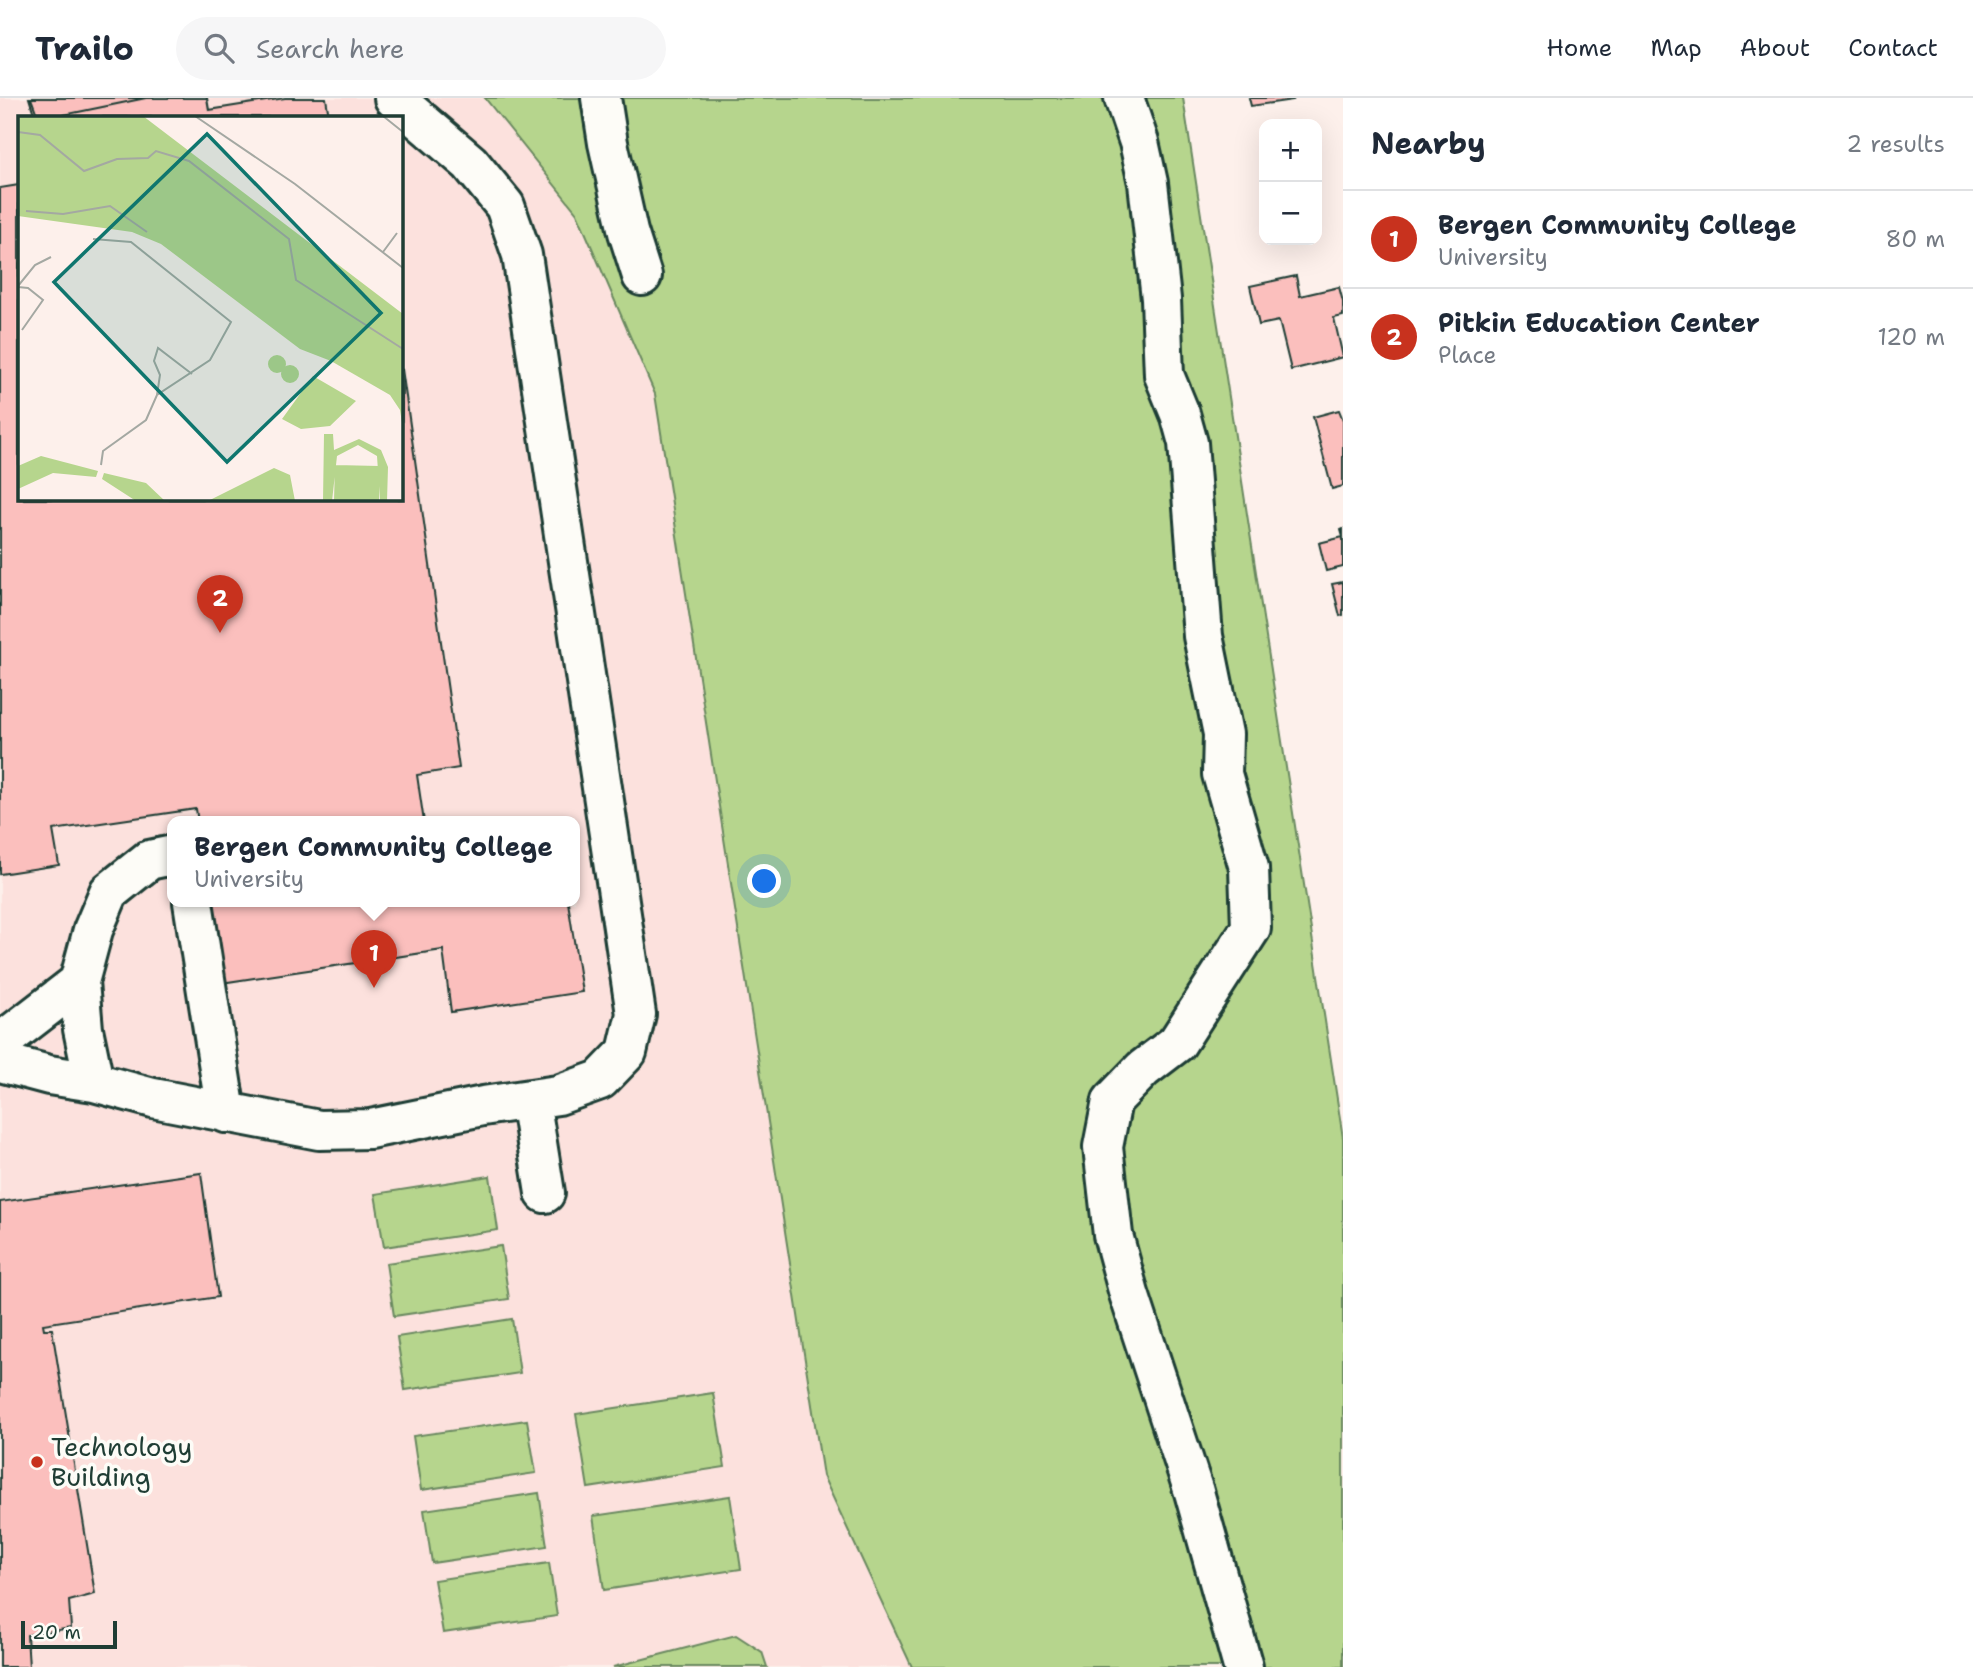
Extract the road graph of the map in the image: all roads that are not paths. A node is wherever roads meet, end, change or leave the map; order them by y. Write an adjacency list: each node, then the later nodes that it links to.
1 (394, 98): 11 (lane)
2 (601, 98): 4 (lane)
3 (1124, 98): 14 (lane)
4 (642, 275)
5 (167, 856): 7 (lane)
6 (194, 907): 12 (lane)
7 (79, 982): 8 (lane); 10 (lane)
8 (0, 1043)
9 (0, 1062): 10 (lane)
10 (94, 1082): 12 (lane)
11 (530, 1099): 12 (lane); 13 (lane)
12 (226, 1113)
13 (545, 1193)
14 (1243, 1667)

